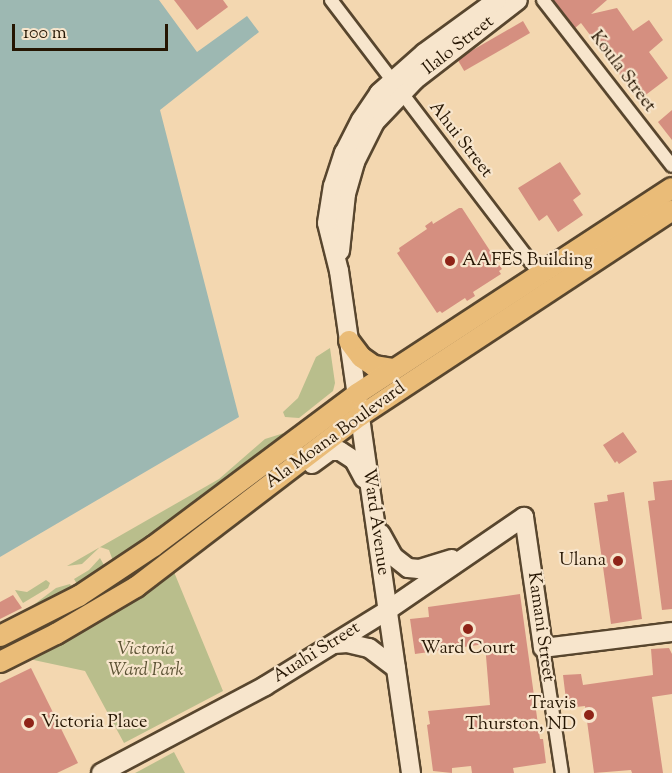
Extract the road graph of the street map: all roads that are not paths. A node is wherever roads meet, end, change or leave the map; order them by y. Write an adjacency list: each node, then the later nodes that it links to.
1 (331, 0): 5 (street, Ahui Street)
2 (497, 0): 5 (street, Ilalo Street)
3 (518, 0): 5 (street, Ilalo Street)
4 (543, 0): 6 (street, Koula Street)
5 (397, 86): 9 (street, Ahui Street); 10 (street, Ward Avenue)
6 (672, 166)
7 (672, 188): 9 (main road, Ala Moana Boulevard)
8 (672, 210): 13 (main road, Ala Moana Boulevard)
9 (540, 274): 11 (main road, Ala Moana Boulevard)
10 (349, 341): 11 (main road); 12 (street, Ward Avenue)
11 (394, 369): 12 (main road, Ala Moana Boulevard)
12 (357, 394): 13 (street, Ward Avenue); 20 (main road, Ala Moana Boulevard)
13 (360, 416): 14 (street, Ward Avenue); 16 (main road, Ala Moana Boulevard)
14 (373, 508): 16 (street); 17 (street); 18 (street, Ward Avenue)
15 (524, 516): 17 (street, Auahi Street); 22 (street, Kamani Street)
16 (219, 524): 23 (main road, Ala Moana Boulevard)
17 (471, 553): 18 (street, Auahi Street)
18 (388, 610): 21 (street, Auahi Street); 24 (street, Ward Avenue)
19 (672, 632): 22 (street)
20 (0, 636)
21 (332, 645): 24 (street); 25 (street, Auahi Street)
22 (543, 648): 27 (street, Kamani Street)
23 (0, 662)
24 (396, 668): 26 (street, Ward Avenue)
25 (100, 773)
26 (411, 773)
27 (562, 773)

